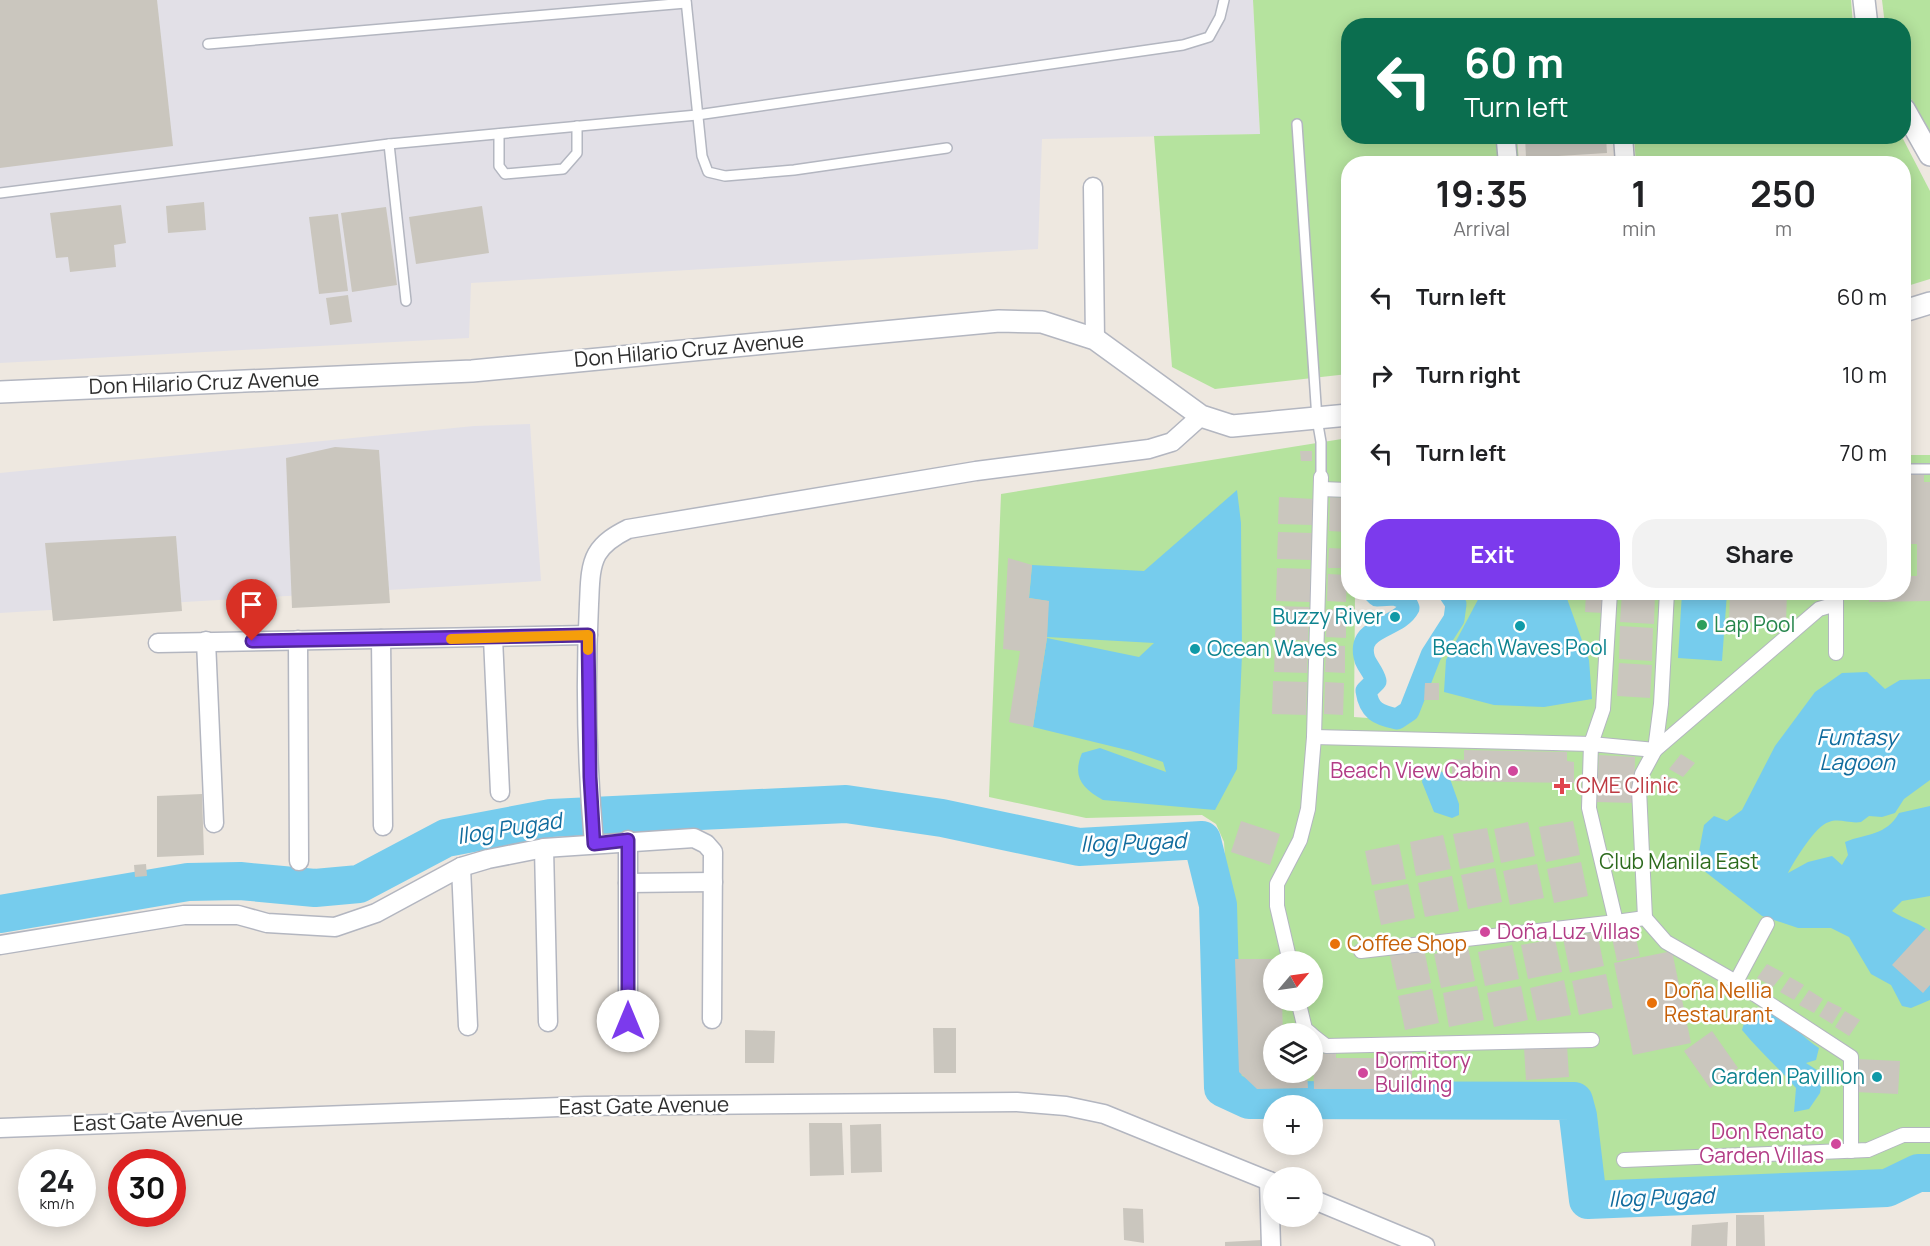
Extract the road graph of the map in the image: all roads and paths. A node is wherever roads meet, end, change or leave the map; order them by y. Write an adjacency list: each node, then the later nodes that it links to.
1 (1224, 0): 6 (lane)
2 (1864, 0): 4 (street)
3 (686, 1): 5 (lane); 6 (lane)
4 (1865, 18)
5 (208, 44)
6 (697, 115): 9 (lane); 12 (lane)
7 (1911, 121): 13 (street)
8 (1297, 124): 23 (lane)
9 (577, 126): 10 (lane); 10 (lane)
10 (499, 134): 11 (lane)
11 (389, 144): 15 (lane); 16 (lane)
12 (948, 148)
13 (1930, 155)
14 (1093, 186): 19 (street)
15 (0, 193)
16 (406, 301)
17 (1930, 303): 18 (street)
18 (1911, 309)
19 (1095, 339): 20 (street, Don Hilario Cruz Avenue); 21 (street, Don Hilario Cruz Avenue)
20 (0, 392)
21 (1201, 416): 23 (street, Don Hilario Cruz Avenue); 32 (street)
22 (1341, 416): 23 (street, Don Hilario Cruz Avenue)
23 (1317, 419): 26 (lane)
24 (1911, 469): 25 (lane)
25 (1930, 469)
26 (1321, 483): 27 (street); 39 (street)
27 (1341, 488)
28 (1610, 600): 40 (street)
29 (1666, 600): 41 (street)
30 (1833, 600): 41 (street)
31 (1836, 600): 38 (street)
32 (588, 635): 33 (street); 46 (street)
33 (493, 638): 34 (street); 42 (street)
34 (381, 639): 35 (street); 44 (street)
35 (298, 640): 36 (street); 48 (street)
36 (206, 641): 37 (street); 43 (street)
37 (158, 643)
38 (1836, 653)
39 (1314, 737): 40 (street); 56 (street)
40 (1591, 744): 41 (street); 53 (street)
41 (1655, 750): 52 (street)
42 (500, 792)
43 (214, 823)
44 (383, 826)
45 (628, 840): 46 (street); 50 (street); 51 (street)
46 (594, 844): 47 (street)
47 (544, 848): 49 (street); 61 (street)
48 (299, 861)
49 (461, 867): 55 (street); 62 (street)
50 (713, 882): 51 (street); 59 (street)
51 (628, 884): 60 (street)
52 (1645, 918): 53 (street); 58 (street)
53 (1616, 922): 57 (street)
54 (1767, 924): 58 (street)
55 (0, 945)
56 (1287, 951)
57 (1361, 951)
58 (1736, 982): 67 (street)
59 (712, 1019)
60 (628, 1021)
61 (548, 1022)
62 (468, 1026)
63 (1592, 1040): 64 (street)
64 (1323, 1043)
65 (0, 1128): 69 (street, East Gate Avenue)
66 (1930, 1135): 67 (street)
67 (1851, 1151): 68 (street)
68 (1624, 1161)
69 (1263, 1179)
70 (1323, 1204): 73 (street)
71 (1272, 1227): 72 (street)
72 (1272, 1246)
73 (1425, 1246)

